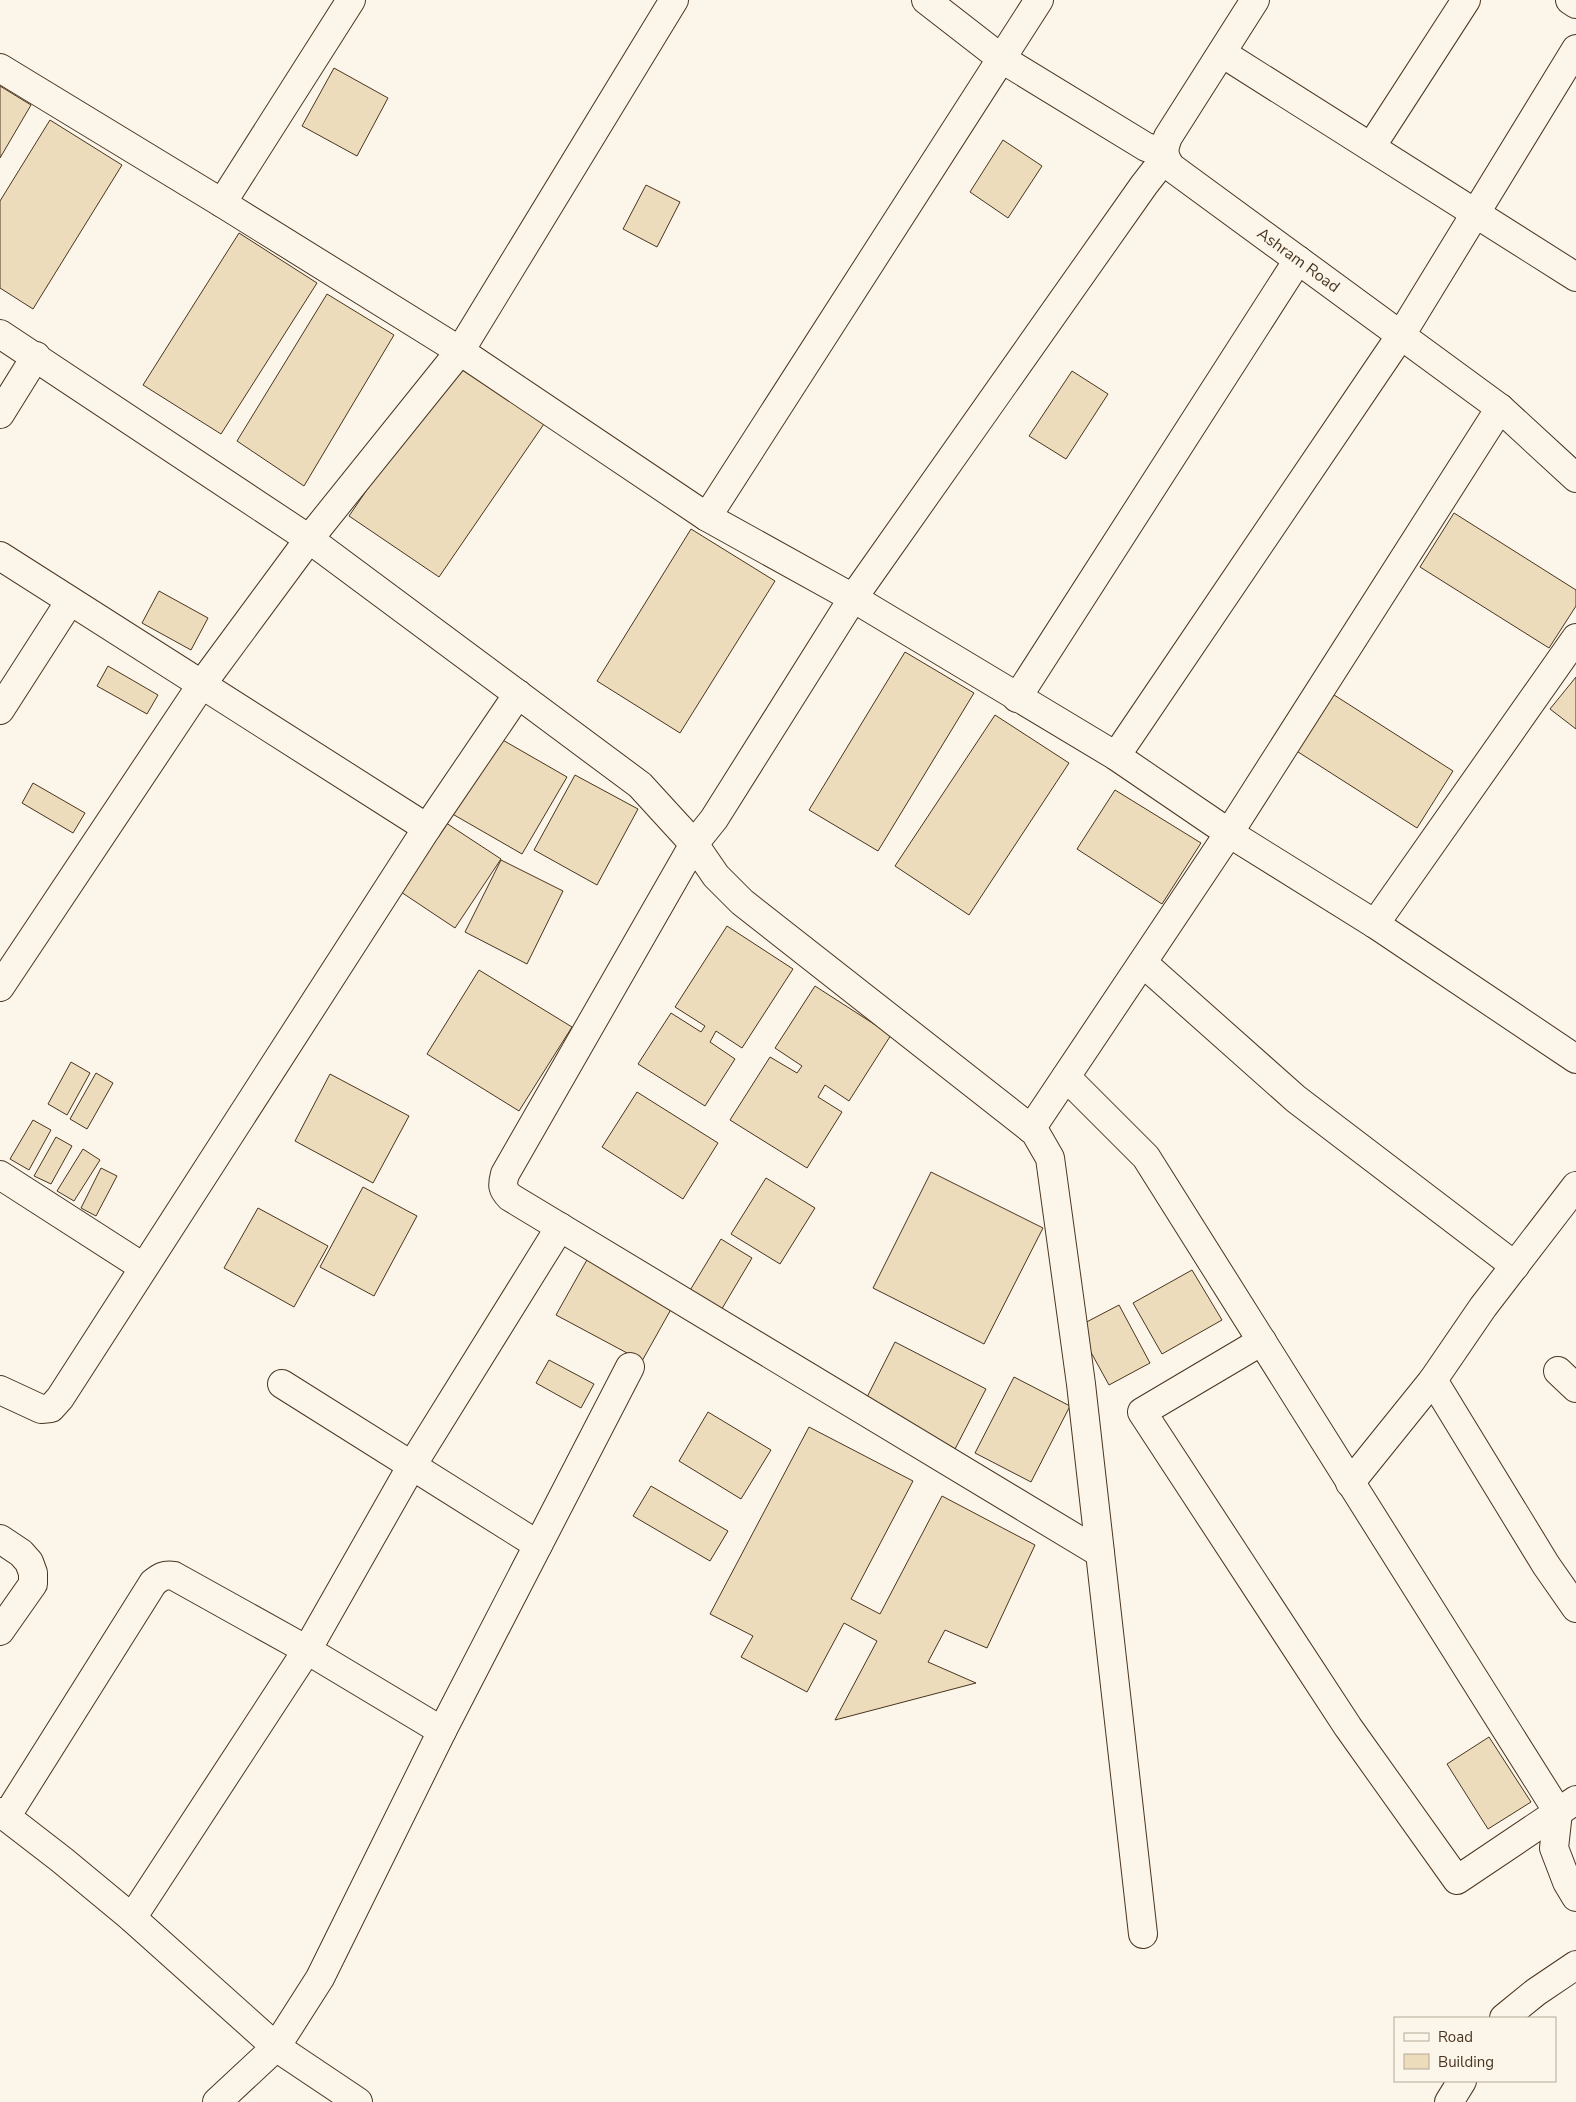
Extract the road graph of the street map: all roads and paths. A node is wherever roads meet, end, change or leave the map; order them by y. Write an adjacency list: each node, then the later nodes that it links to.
1 (351, 0): 15 (street)
2 (674, 0): 21 (street)
3 (926, 0): 11 (street)
4 (1040, 0): 11 (street)
5 (1255, 0): 10 (street)
6 (1466, 0): 13 (street)
7 (1570, 0): 8 (street)
8 (1576, 4)
9 (1576, 49): 16 (street)
10 (1222, 53): 13 (street); 14 (street)
11 (1002, 59): 14 (street); 26 (street)
12 (0, 68): 15 (street)
13 (1370, 148): 16 (street)
14 (1164, 155): 17 (street, Ashram Road); 29 (street)
15 (222, 203): 21 (street)
16 (1475, 213): 18 (street); 20 (street)
17 (1298, 260): 20 (street, Ashram Road); 34 (street)
18 (1576, 277)
19 (0, 334): 22 (street)
20 (1401, 335): 23 (street, Ashram Road); 36 (street)
21 (460, 350): 26 (street); 27 (street)
22 (36, 356): 24 (street); 27 (street)
23 (1500, 408): 25 (street, Ashram Road); 38 (street)
24 (0, 414)
25 (1576, 478)
26 (707, 517): 29 (street)
27 (309, 539): 32 (street); 33 (street)
28 (0, 556): 30 (street)
29 (853, 598): 34 (street); 39 (street)
30 (70, 601): 32 (street); 35 (street)
31 (1576, 638): 40 (street)
32 (202, 684): 37 (street); 42 (street)
33 (518, 694): 37 (street); 39 (street)
34 (1017, 698): 36 (street)
35 (0, 710)
36 (1116, 756): 38 (street)
37 (426, 828): 50 (street)
38 (1229, 832): 40 (street); 41 (street)
39 (694, 844): 45 (street); 48 (street)
40 (1375, 924): 43 (street)
41 (1143, 963): 44 (street); 49 (street)
42 (0, 986)
43 (1576, 1059)
44 (1066, 1077): 45 (street); 51 (street)
45 (1031, 1129): 60 (street)
46 (0, 1175): 50 (street)
47 (1576, 1186): 49 (street)
48 (560, 1227): 56 (street); 60 (street)
49 (1515, 1266): 53 (street)
50 (143, 1267): 55 (street)
51 (1262, 1341): 57 (street); 65 (street)
52 (630, 1367): 59 (street)
53 (1433, 1380): 57 (street); 61 (street)
54 (282, 1384): 56 (street)
55 (0, 1390)
56 (411, 1467): 59 (street); 63 (street)
57 (1350, 1483): 65 (street)
58 (0, 1539): 62 (street)
59 (538, 1545): 64 (street)
60 (1100, 1553): 69 (street)
61 (1576, 1608)
62 (0, 1631)
63 (307, 1650): 64 (street); 66 (street); 68 (street)
64 (442, 1731): 72 (street)
65 (1567, 1806): 67 (street)
66 (3, 1814): 68 (street)
67 (1576, 1897)
68 (132, 1918): 72 (street)
69 (1143, 1934)
70 (1576, 1965): 71 (street)
71 (1505, 2017)
72 (276, 2047): 74 (street); 75 (street)
73 (1461, 2082): 76 (street)
74 (217, 2102)
75 (358, 2102)
76 (1449, 2102)

